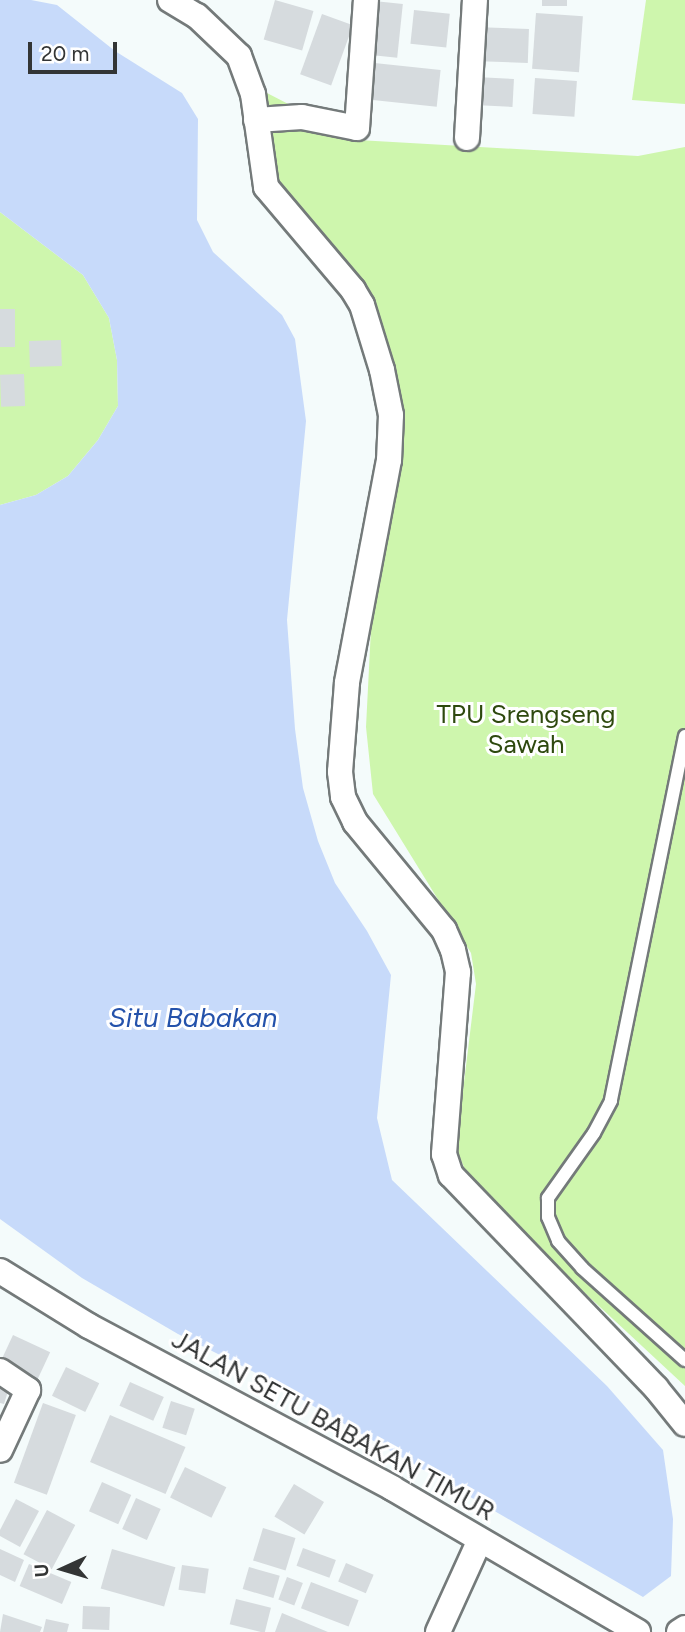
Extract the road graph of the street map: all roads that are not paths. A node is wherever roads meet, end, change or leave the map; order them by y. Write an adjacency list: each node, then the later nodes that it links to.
1 (170, 0): 4 (street)
2 (366, 0): 4 (street)
3 (475, 0): 5 (street)
4 (257, 120): 10 (street)
5 (467, 127)
6 (685, 736): 8 (lane)
7 (0, 1271): 12 (street, JALAN SETU BABAKAN TIMUR)
8 (685, 1360)
9 (0, 1371): 11 (street)
10 (685, 1424)
11 (0, 1450)
12 (480, 1540): 14 (street); 15 (street, JALAN SETU BABAKAN TIMUR)
13 (685, 1628): 16 (street)
14 (438, 1632)
15 (638, 1632)
16 (679, 1632)

